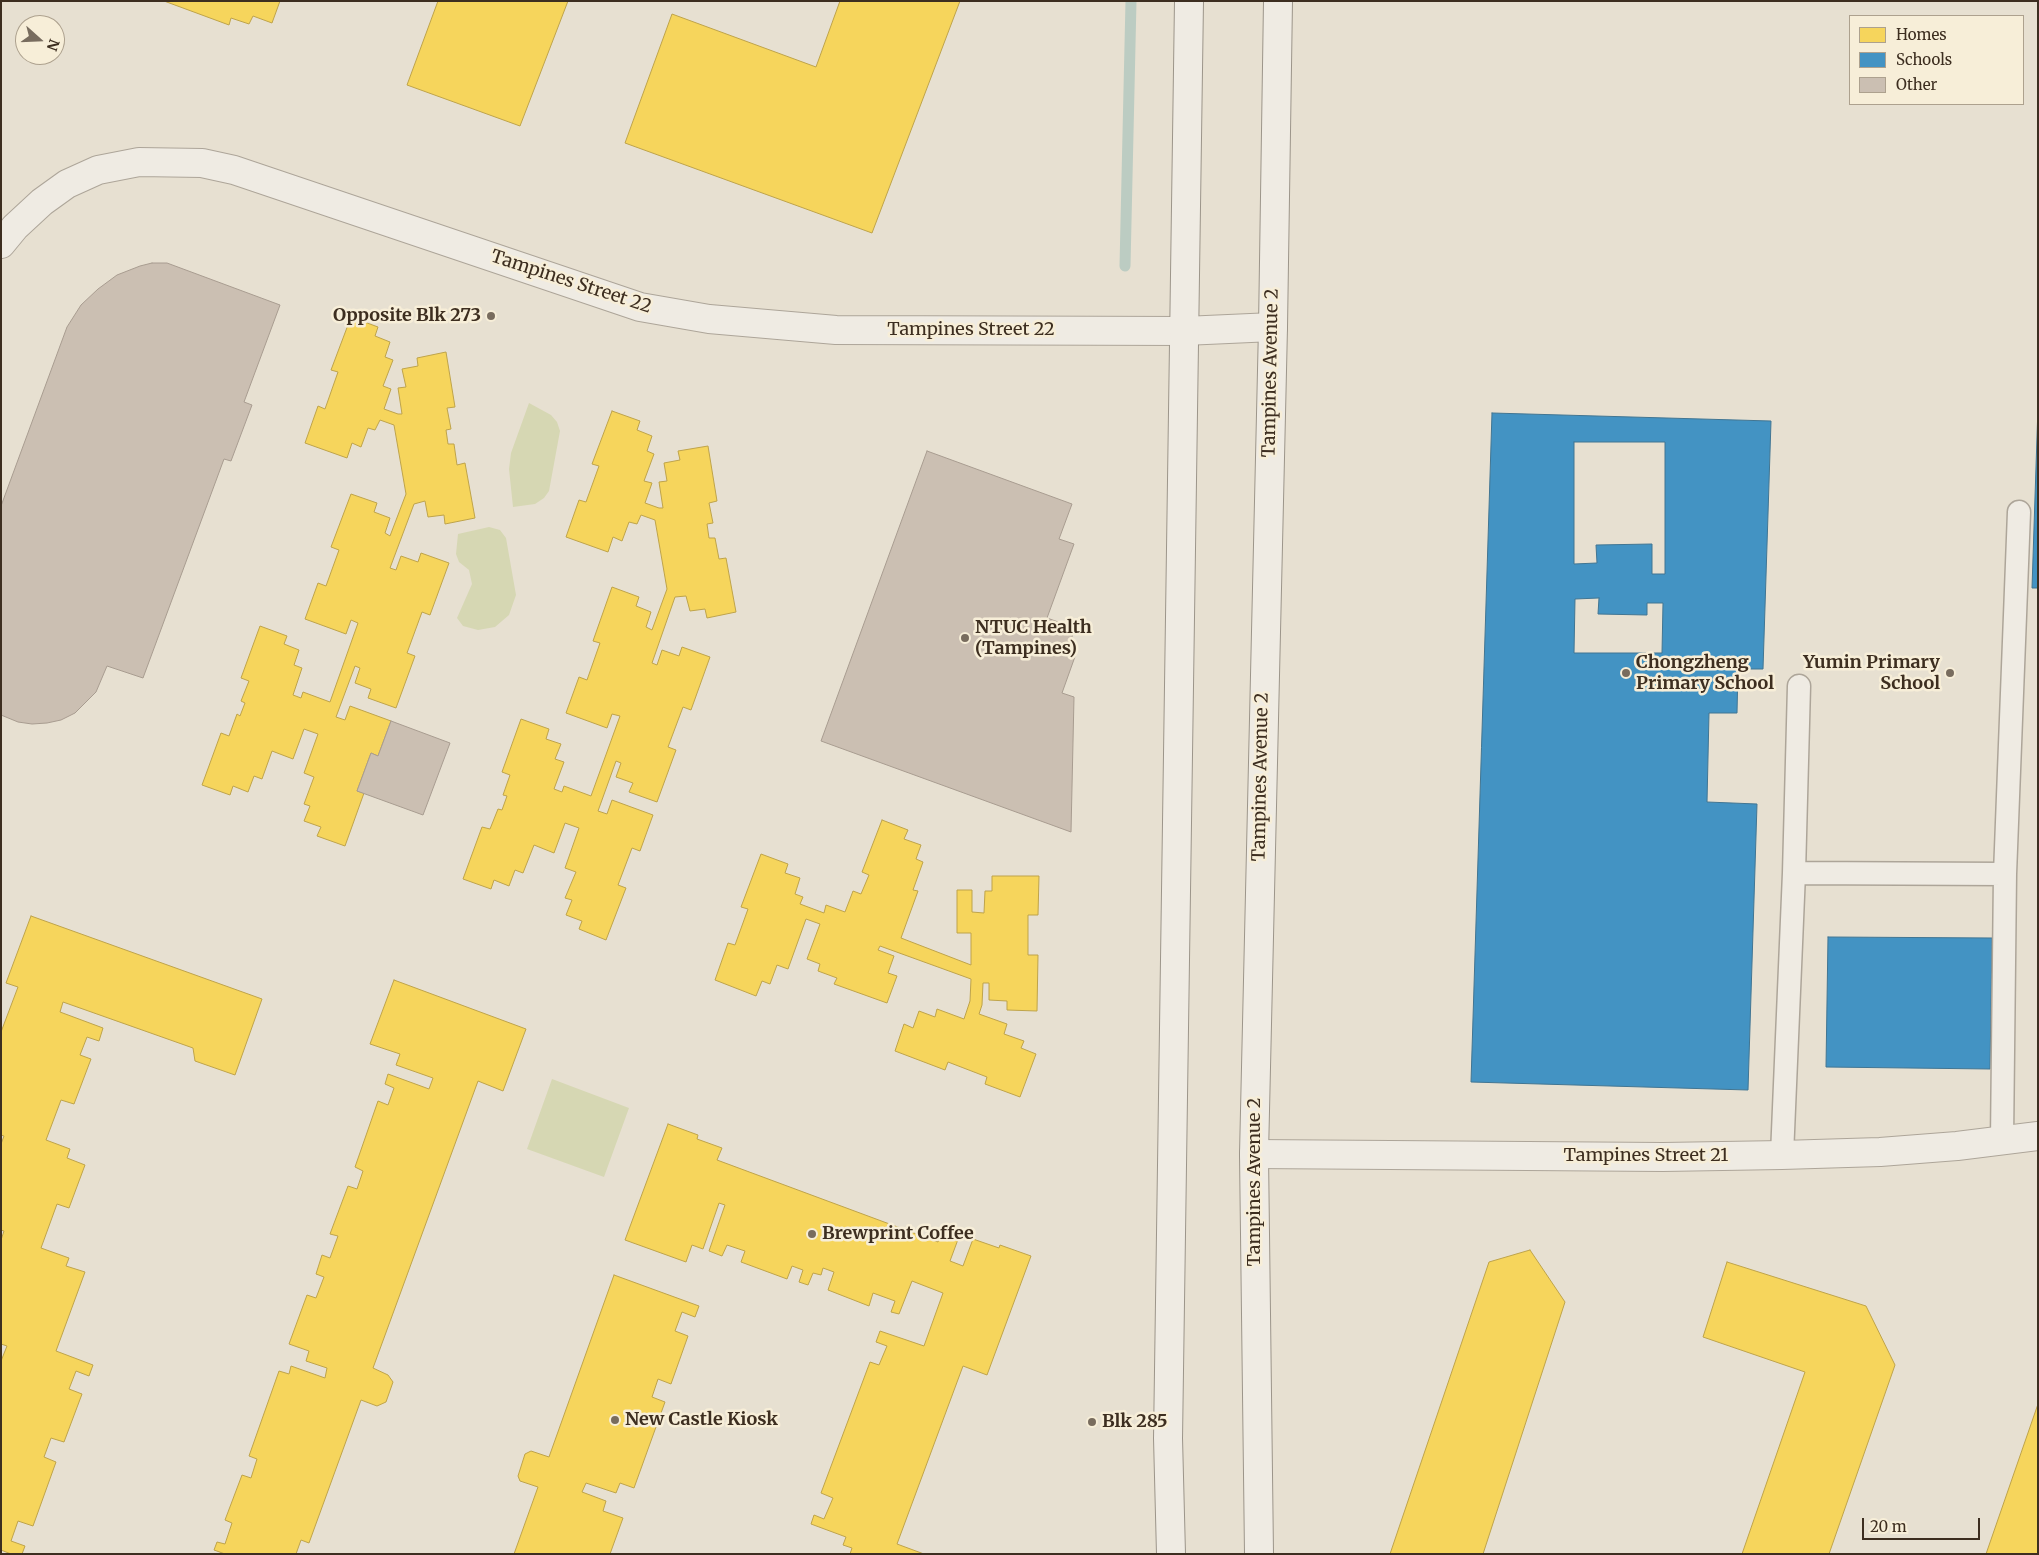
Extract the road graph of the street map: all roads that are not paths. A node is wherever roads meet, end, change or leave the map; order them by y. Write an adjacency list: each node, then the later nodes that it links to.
1 (1189, 1): 5 (main road)
2 (1278, 1): 4 (main road, Tampines Avenue 2)
3 (1, 244): 5 (main road, Tampines Street 22)
4 (1273, 327): 5 (main road, Tampines Street 22); 12 (main road, Tampines Avenue 2)
5 (1184, 330): 14 (main road)
6 (2019, 512): 9 (lane)
7 (1799, 686): 8 (lane)
8 (1794, 873): 9 (lane); 13 (lane)
9 (2005, 874): 11 (lane)
10 (2038, 1136): 11 (main road, Tampines Street 21)
11 (2002, 1140): 13 (main road, Tampines Street 21)
12 (1254, 1154): 13 (main road, Tampines Street 21); 15 (main road, Tampines Avenue 2)
13 (1782, 1155)
14 (1171, 1554)
15 (1259, 1554)

